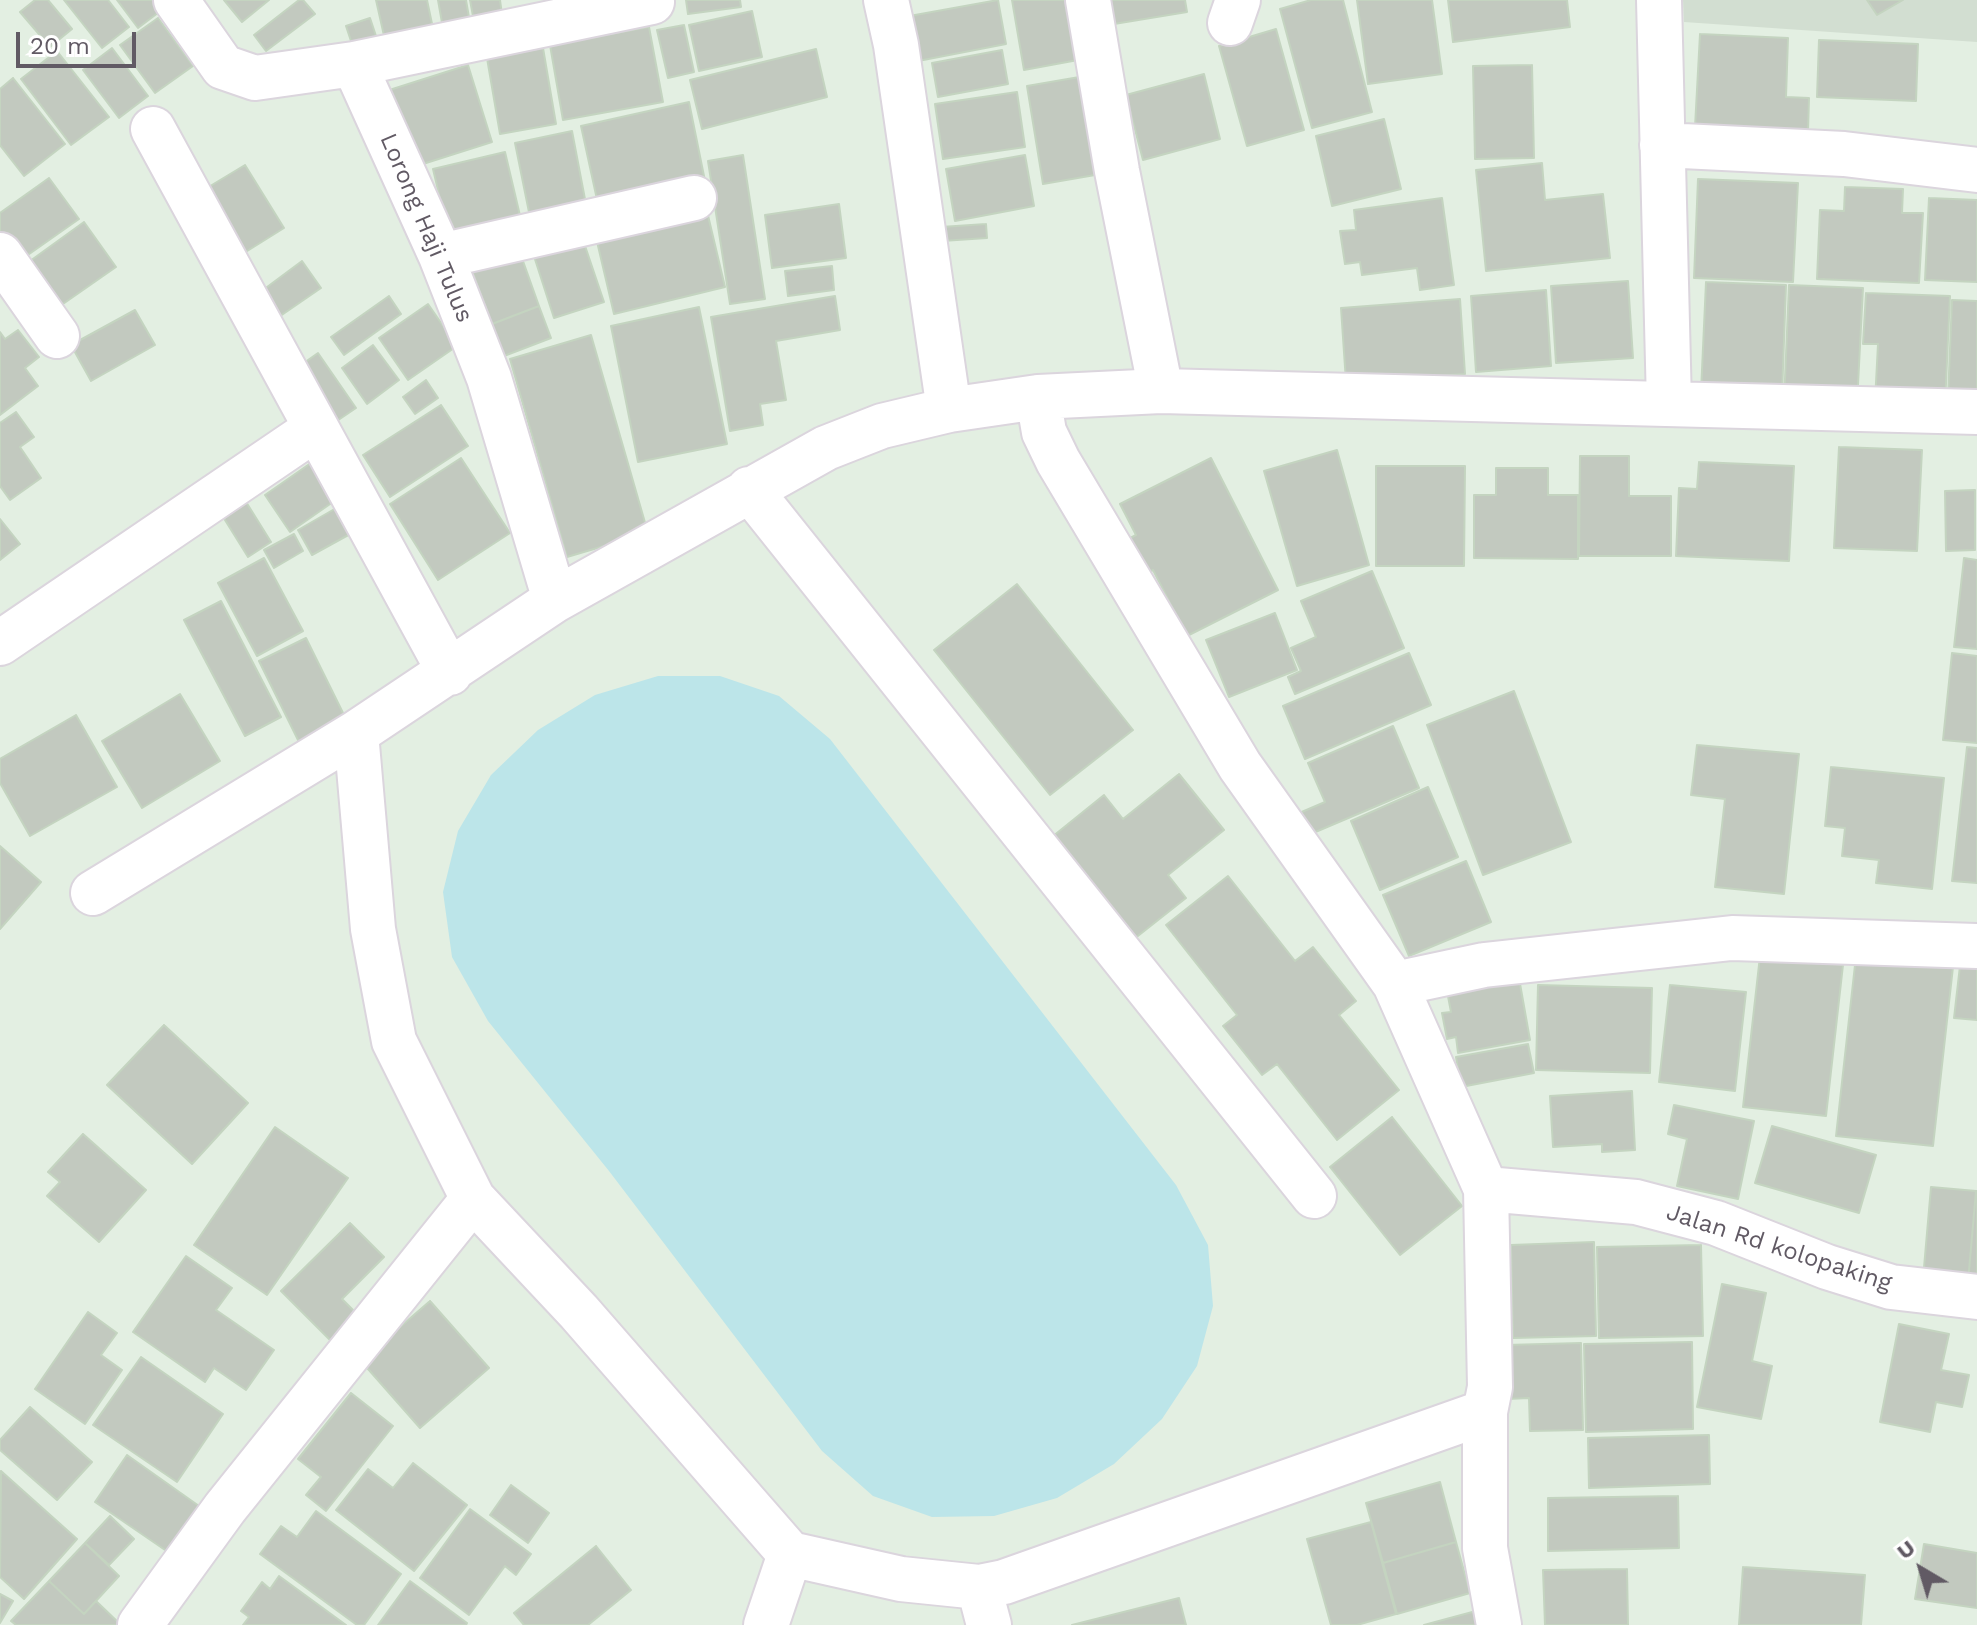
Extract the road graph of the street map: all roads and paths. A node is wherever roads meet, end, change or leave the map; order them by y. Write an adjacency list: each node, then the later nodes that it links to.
1 (176, 0): 6 (street)
2 (886, 0): 17 (street)
3 (1088, 0): 14 (street)
4 (1659, 0): 8 (street)
5 (652, 2): 6 (street)
6 (354, 64): 12 (street, Lorong Haji Tulus)
7 (153, 129): 19 (street)
8 (1662, 145): 9 (street); 16 (street)
9 (1977, 170)
10 (694, 198): 12 (street)
11 (0, 255): 13 (street)
12 (441, 256): 21 (street, Lorong Haji Tulus)
13 (57, 336)
14 (1161, 391): 15 (street); 16 (street)
15 (1038, 397): 17 (street); 27 (street)
16 (1669, 404): 18 (street)
17 (949, 410): 20 (street)
18 (1977, 412)
19 (315, 429): 22 (street); 23 (street)
20 (749, 489): 21 (street); 29 (street)
21 (555, 600): 23 (street)
22 (0, 643)
23 (450, 673): 24 (street)
24 (356, 733): 25 (street); 30 (street)
25 (93, 893)
26 (1977, 946): 27 (street)
27 (1395, 984): 28 (street)
28 (1486, 1189): 31 (street, Jalan Rd kolopaking); 32 (street)
29 (1314, 1196)
30 (473, 1199): 33 (street); 35 (street)
31 (1977, 1297)
32 (1485, 1412): 34 (street); 37 (street)
33 (790, 1554): 34 (street); 36 (street)
34 (984, 1606)
35 (140, 1625)
36 (766, 1625)
37 (1499, 1625)

